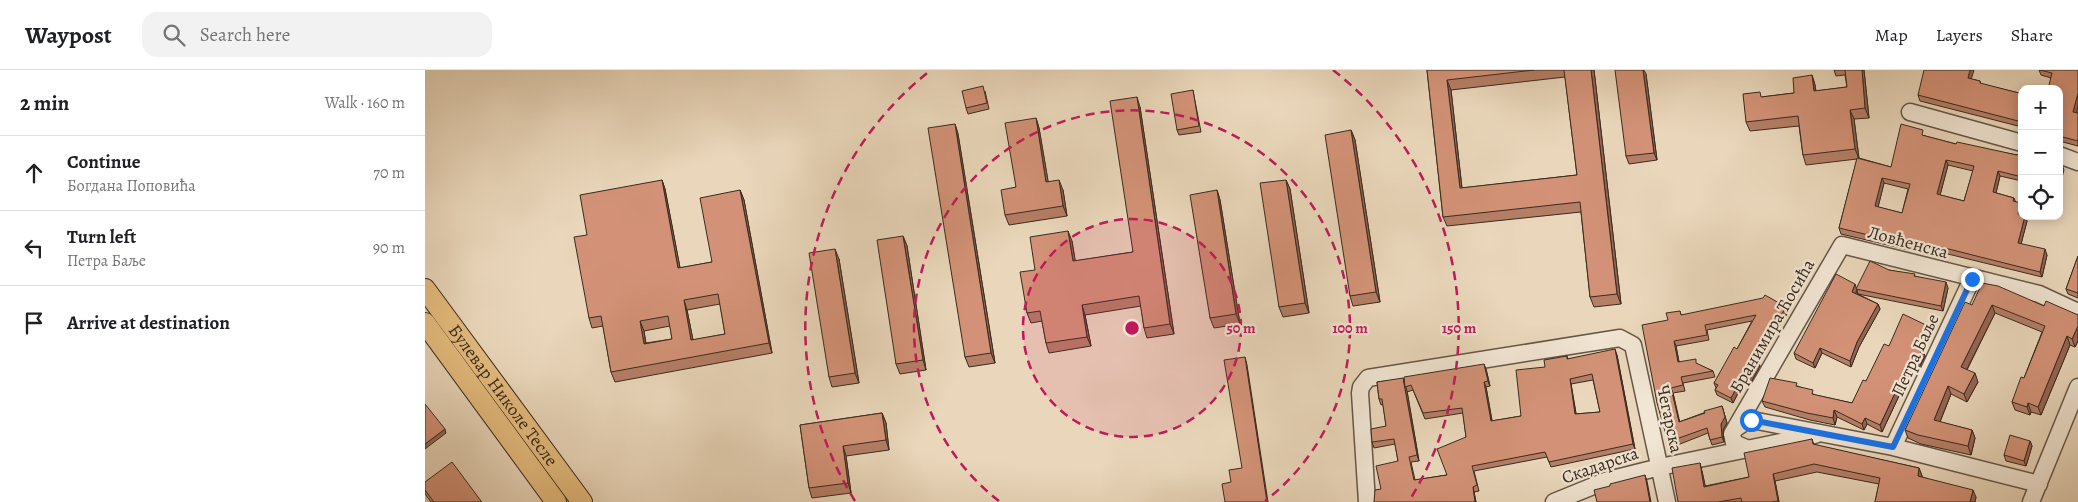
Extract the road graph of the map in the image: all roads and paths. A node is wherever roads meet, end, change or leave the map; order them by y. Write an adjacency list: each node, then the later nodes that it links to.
1 (1910, 112): 2 (street)
2 (2018, 142)
3 (2063, 156): 4 (street)
4 (2078, 162)
5 (1843, 245): 6 (street, Ловћенска); 11 (street, Бранимира Ћосића)
6 (1972, 279): 8 (street, Ловћенска); 13 (street, Петра Баље)
7 (425, 289): 19 (main road, Булевар Николе Тесле)
8 (2078, 312)
9 (425, 323): 18 (main road, Булевар Николе Тесле)
10 (2078, 387): 16 (street)
11 (1736, 428): 12 (street); 14 (street)
12 (1825, 433): 13 (street); 14 (street, Скадарска)
13 (1893, 447): 16 (street)
14 (1746, 448): 15 (street, Скадарска)
15 (1660, 467): 17 (street, Скадарска); 20 (street, Чегарска); 21 (street, Чегарска)
16 (2039, 484): 22 (street)
17 (1562, 501)
18 (556, 502)
19 (582, 502)
20 (1367, 502)
21 (1667, 502)
22 (2031, 502)

